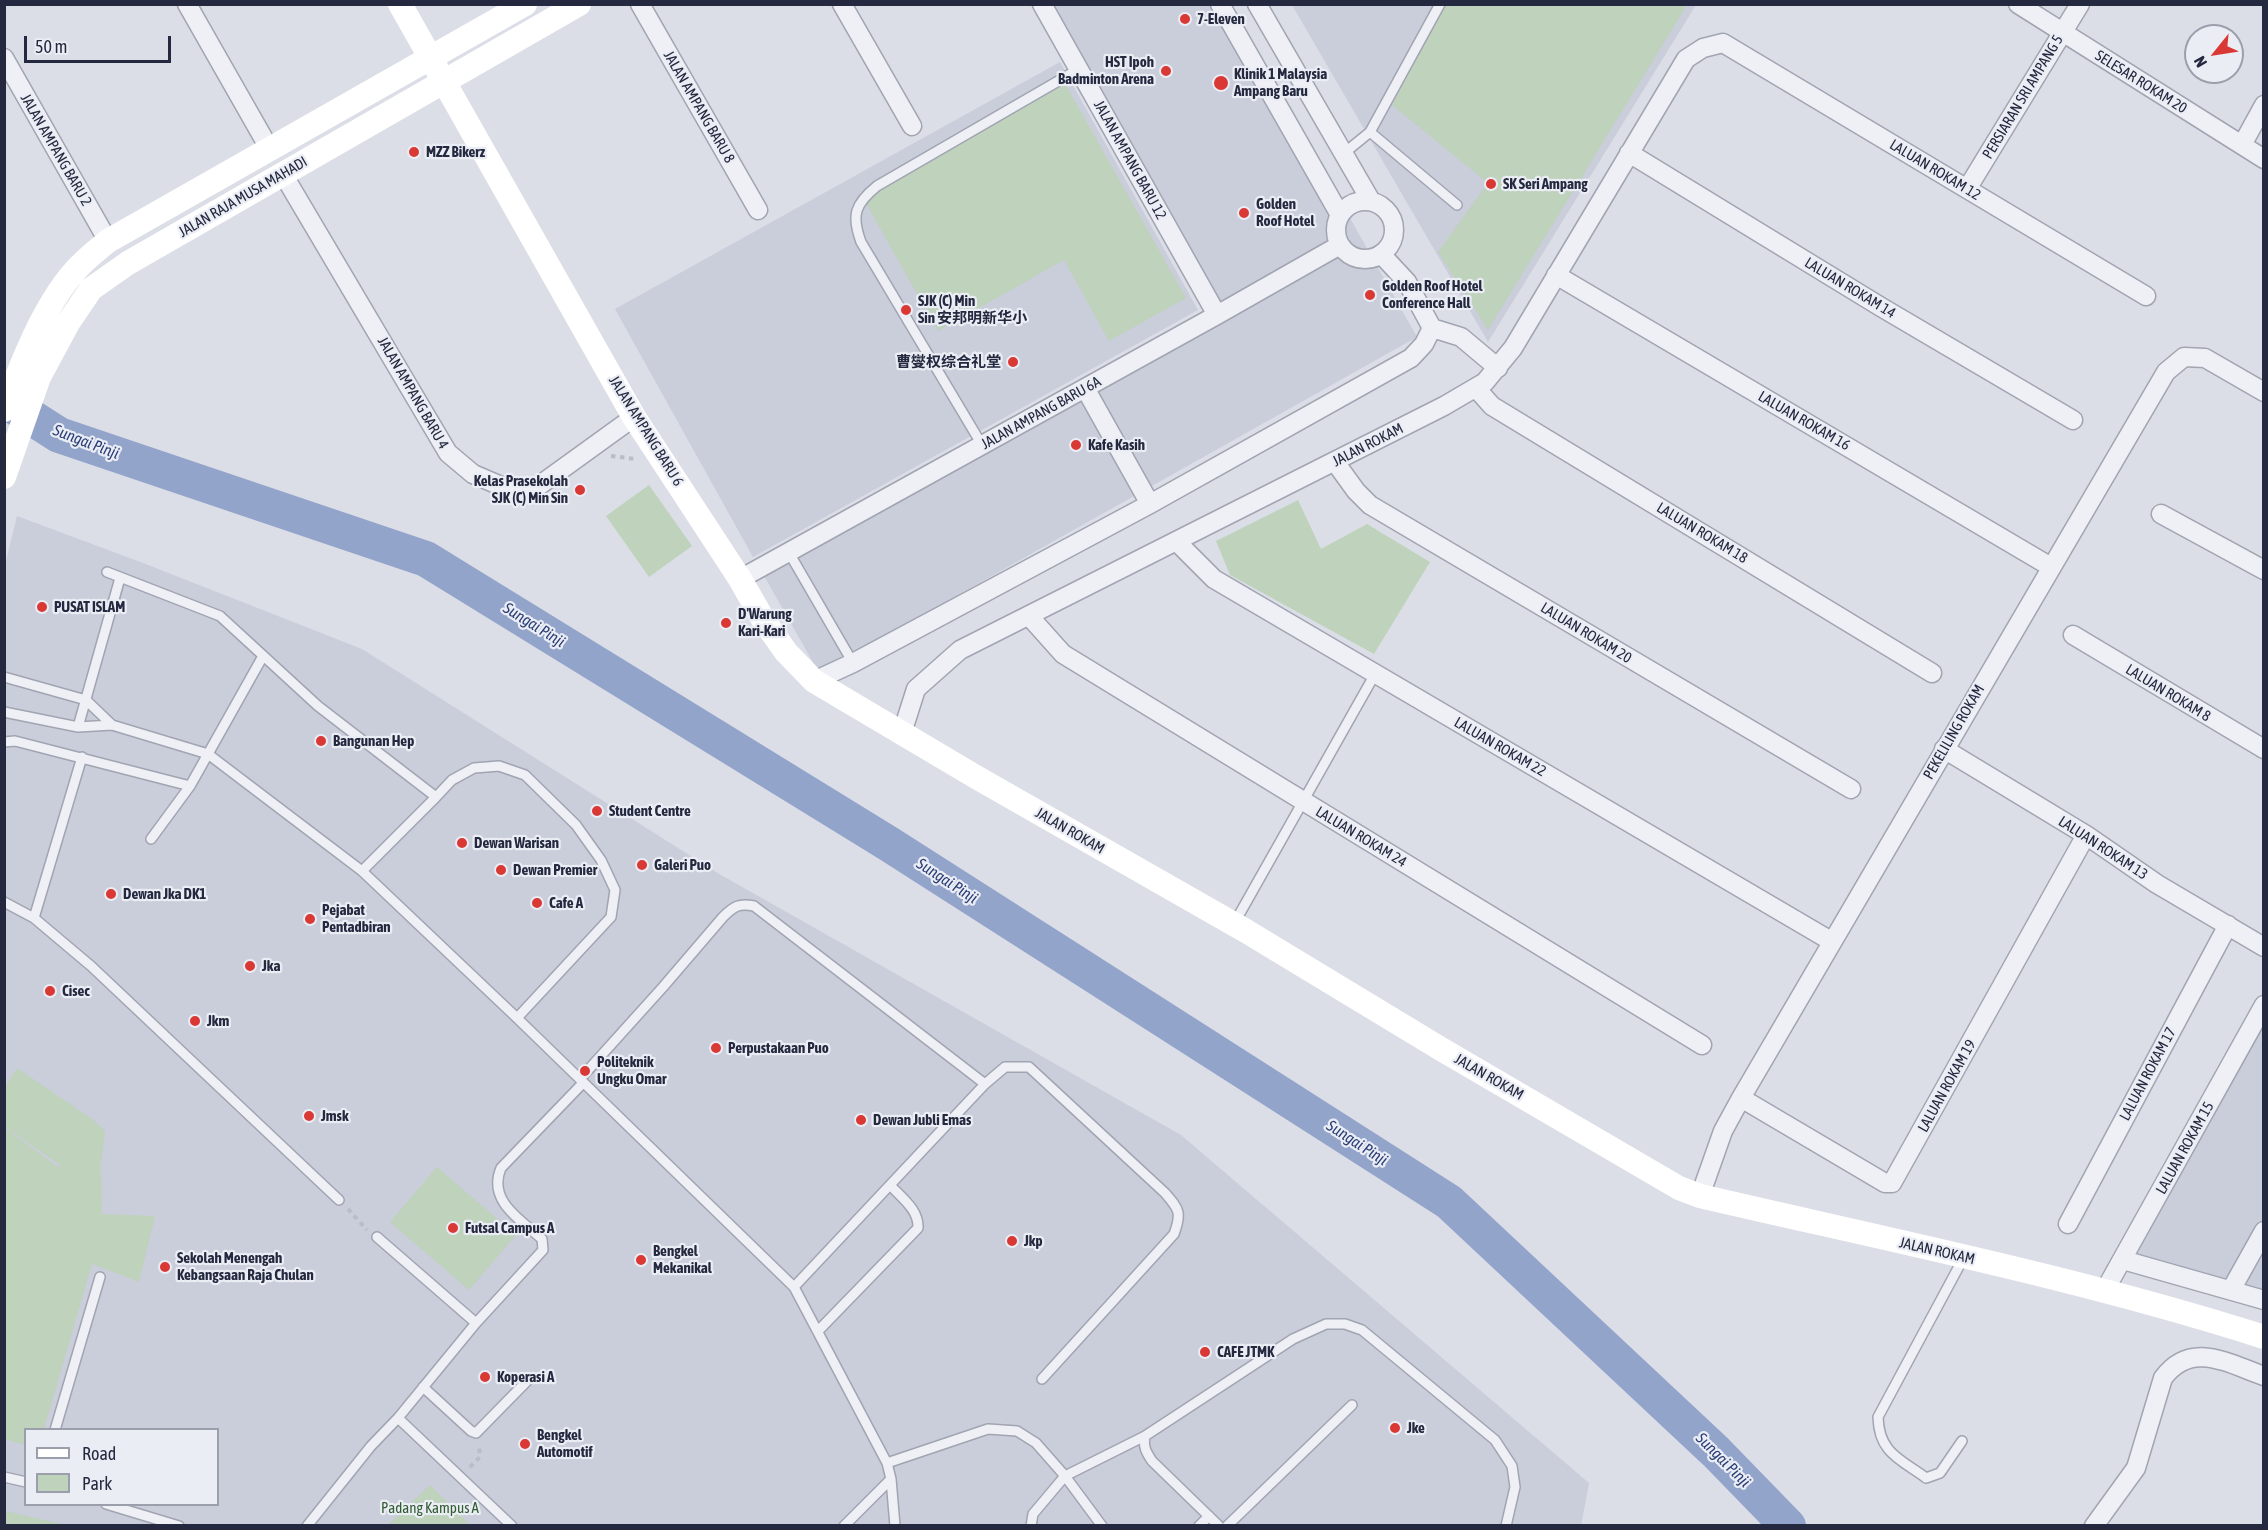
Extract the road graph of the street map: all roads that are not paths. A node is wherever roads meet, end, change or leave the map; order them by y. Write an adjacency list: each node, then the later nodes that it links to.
1 (187, 4): 23 (street)
2 (400, 4): 16 (main road)
3 (525, 4): 16 (main road, JALAN RAJA MUSA MAHADI)
4 (579, 4): 18 (main road, JALAN RAJA MUSA MAHADI)
5 (640, 4): 31 (street, JALAN AMPANG BARU 8)
6 (842, 4): 20 (street)
7 (1042, 4): 17 (street, JALAN AMPANG BARU 12)
8 (1220, 4): 32 (street)
9 (1257, 4): 25 (street)
10 (1440, 4): 21 (lane)
11 (2018, 4): 13 (street, SELESAR ROKAM 20)
12 (2080, 4): 13 (street, PERSIARAN SRI AMPANG 5)
13 (2062, 32): 22 (street, SELESAR ROKAM 20); 28 (street, PERSIARAN SRI AMPANG 5)
14 (1723, 43): 24 (street, JALAN ROKAM); 28 (street, LALUAN ROKAM 12)
15 (4, 58): 33 (street, JALAN AMPANG BARU 2)
16 (431, 59): 18 (main road, JALAN AMPANG BARU 6); 23 (main road, JALAN RAJA MUSA MAHADI)
17 (1079, 69): 38 (street, JALAN AMPANG BARU 12); 48 (lane)
18 (443, 81): 27 (main road, JALAN RAJA MUSA MAHADI); 46 (main road, JALAN AMPANG BARU 6)
19 (2264, 105): 22 (street)
20 (912, 126)
21 (1371, 132): 25 (lane); 30 (lane)
22 (2242, 145): 26 (street, SELESAR ROKAM 20)
23 (269, 148): 33 (main road, JALAN RAJA MUSA MAHADI)
24 (1629, 153): 36 (street, JALAN ROKAM); 47 (street, LALUAN ROKAM 14)
25 (1343, 154): 29 (street)
26 (2264, 159)
27 (283, 174): 41 (main road, JALAN RAJA MUSA MAHADI); 46 (street, JALAN AMPANG BARU 4)
28 (1967, 189): 37 (street, LALUAN ROKAM 12)
29 (1371, 201): 32 (street); 35 (street)
30 (1457, 205)
31 (758, 210)
32 (1340, 215): 34 (street)
33 (108, 241): 41 (main road, JALAN RAJA MUSA MAHADI)
34 (1340, 244): 35 (street); 38 (street, JALAN AMPANG BARU 6A)
35 (1381, 254): 39 (street)
36 (1556, 275): 40 (street, JALAN ROKAM); 55 (street, LALUAN ROKAM 16)
37 (2146, 296)
38 (1217, 315): 42 (street, JALAN AMPANG BARU 6A)
39 (1432, 328): 40 (street); 51 (street)
40 (1498, 368): 43 (street, JALAN ROKAM)
41 (30, 371): 45 (main road, JALAN RAJA MUSA MAHADI); 50 (main road, JALAN RAJA MUSA MAHADI)
42 (1085, 388): 48 (street, JALAN AMPANG BARU 6A); 51 (street)
43 (1476, 388): 49 (street, JALAN ROKAM); 64 (street, LALUAN ROKAM 18)
44 (2264, 392): 55 (street, PEKELILING ROKAM)
45 (4, 410)
46 (634, 417): 59 (main road, JALAN AMPANG BARU 6)
47 (2073, 420)
48 (982, 445): 54 (street, JALAN AMPANG BARU 6A)
49 (1335, 462): 53 (street, JALAN ROKAM); 79 (street, LALUAN ROKAM 20)
50 (5, 473)
51 (1150, 504): 63 (street)
52 (2161, 514): 56 (street)
53 (1177, 542): 60 (street, JALAN ROKAM); 65 (street, LALUAN ROKAM 22)
54 (789, 551): 59 (street, JALAN AMPANG BARU 6A); 63 (lane)
55 (2051, 567): 74 (street, PEKELILING ROKAM)
56 (2264, 570)
57 (107, 572): 58 (lane)
58 (120, 578): 62 (lane); 68 (lane)
59 (740, 579): 67 (main road, JALAN AMPANG BARU 6)
60 (1029, 616): 72 (street, JALAN ROKAM); 81 (street, LALUAN ROKAM 24)
61 (2073, 636): 75 (street, LALUAN ROKAM 8)
62 (263, 656): 76 (lane); 80 (lane)
63 (853, 663): 67 (street)
64 (1932, 673)
65 (1376, 674): 81 (lane); 89 (street, LALUAN ROKAM 22)
66 (4, 677): 68 (lane)
67 (814, 681): 72 (main road, JALAN AMPANG BARU 6)
68 (86, 700): 70 (lane); 71 (lane)
69 (4, 712): 71 (lane)
70 (112, 725): 71 (lane); 76 (lane)
71 (78, 727)
72 (902, 733): 87 (main road, JALAN ROKAM)
73 (4, 742): 77 (lane)
74 (1944, 749): 82 (street, LALUAN ROKAM 13); 89 (street, PEKELILING ROKAM)
75 (2264, 749)
76 (208, 754): 78 (lane); 84 (lane)
77 (82, 757): 78 (lane); 86 (lane)
78 (190, 786): 83 (lane)
79 (1851, 789)
80 (436, 796): 84 (lane); 92 (lane)
81 (1302, 801): 87 (lane); 93 (street, LALUAN ROKAM 24)
82 (2086, 835): 88 (street, LALUAN ROKAM 13); 96 (street, LALUAN ROKAM 19)
83 (150, 838)
84 (363, 871): 92 (lane)
85 (4, 902): 86 (lane)
86 (34, 918): 99 (lane)
87 (1233, 924): 98 (main road, JALAN ROKAM)
88 (2228, 925): 90 (street, LALUAN ROKAM 13); 100 (street, LALUAN ROKAM 17)
89 (1832, 941): 96 (street, PEKELILING ROKAM)
90 (2264, 947)
91 (2264, 1005): 104 (street, LALUAN ROKAM 15)
92 (517, 1018): 94 (lane)
93 (1702, 1045)
94 (581, 1081): 95 (lane); 106 (lane); 110 (lane)
95 (985, 1084): 97 (lane); 115 (lane)
96 (1741, 1098): 98 (street, PEKELILING ROKAM)
97 (890, 1185): 106 (lane); 111 (lane)
98 (1701, 1196): 103 (main road, JALAN ROKAM)
99 (339, 1200)
100 (2068, 1224)
101 (2264, 1231): 108 (street)
102 (376, 1237): 110 (lane)
103 (1964, 1257): 107 (main road, JALAN ROKAM); 121 (lane)
104 (2123, 1260): 107 (street, LALUAN ROKAM 15); 108 (street)
105 (100, 1277): 119 (lane)
106 (794, 1287): 111 (lane)
107 (2105, 1290): 112 (main road, JALAN ROKAM)
108 (2231, 1290): 109 (street)
109 (2264, 1300)
110 (476, 1323): 116 (lane)
111 (818, 1331): 122 (lane)
112 (2264, 1337)
113 (2264, 1376): 140 (street)
114 (530, 1378): 116 (lane)
115 (1042, 1379)
116 (423, 1387): 118 (lane)
117 (1352, 1405): 138 (lane)
118 (398, 1418): 130 (lane); 131 (lane)
119 (56, 1428)
120 (1145, 1436): 123 (lane); 128 (lane); 139 (lane)
121 (1962, 1441)
122 (887, 1464): 123 (lane); 125 (lane)
123 (1065, 1476): 134 (lane); 135 (lane)
124 (4, 1477): 126 (lane)
125 (891, 1479): 132 (lane); 133 (lane)
126 (24, 1482)
127 (113, 1506): 129 (lane)
128 (1209, 1516): 136 (lane); 137 (lane)
129 (179, 1526)
130 (308, 1526)
131 (512, 1526)
132 (844, 1526)
133 (895, 1526)
134 (1031, 1526)
135 (1102, 1526)
136 (1199, 1526)
137 (1219, 1526)
138 (1227, 1526)
139 (1506, 1526)
140 (2094, 1526)

